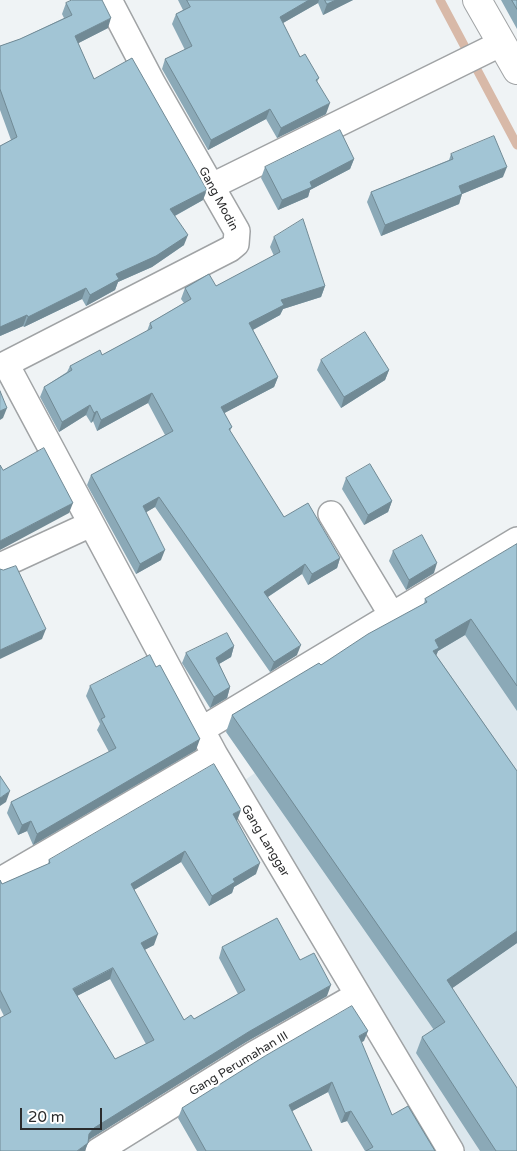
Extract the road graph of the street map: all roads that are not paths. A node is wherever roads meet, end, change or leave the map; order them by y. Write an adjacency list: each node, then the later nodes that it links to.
1 (109, 0): 5 (street, Gang Modin)
2 (477, 0): 3 (street)
3 (494, 46): 4 (street); 5 (street)
4 (517, 70)
5 (212, 186): 6 (street, Gang Modin)
6 (3, 365): 8 (street, Gang Langgar)
7 (331, 514): 11 (street)
8 (91, 524): 10 (street); 12 (street, Gang Langgar)
9 (517, 540): 11 (street)
10 (0, 566)
11 (393, 616): 12 (street)
12 (201, 730): 13 (street, Gang Langgar)
13 (214, 755): 14 (street); 15 (street, Gang Langgar)
14 (6, 876)
15 (356, 996): 16 (street, Gang Perumahan III); 17 (street, Gang Langgar)
16 (98, 1151)
17 (450, 1151)

